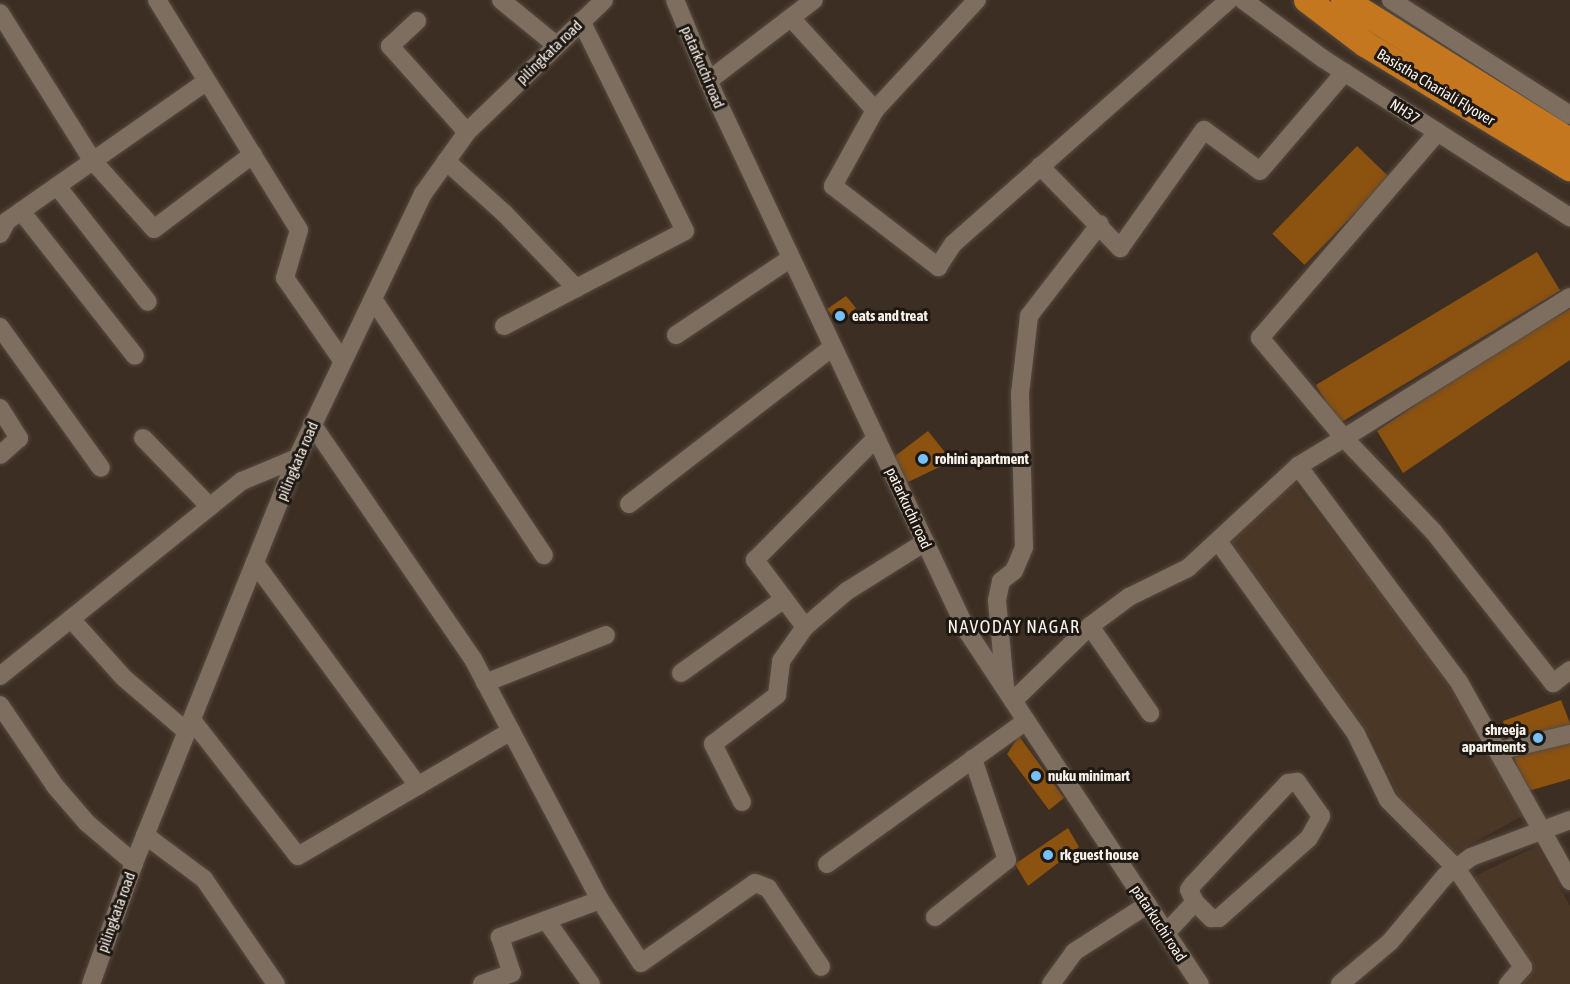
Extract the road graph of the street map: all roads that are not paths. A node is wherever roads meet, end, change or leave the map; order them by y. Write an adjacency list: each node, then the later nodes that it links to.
1 (157, 0): 18 (street)
2 (501, 0): 16 (street)
3 (604, 0): 15 (street, pilingkata road)
4 (675, 0): 19 (street, patarkuchi road)
5 (814, 0): 13 (street)
6 (977, 0): 20 (street)
7 (1229, 0): 28 (street)
8 (1243, 0): 17 (street, NH37)
9 (1307, 0): 29 (highway, Basistha Chariali Flyover)
10 (1344, 0): 24 (highway, Basistha Chariali Flyover)
11 (1396, 1): 21 (street)
12 (0, 12): 26 (street)
13 (791, 18): 19 (street); 20 (street)
14 (417, 21): 22 (street)
15 (581, 21): 16 (street, pilingkata road); 36 (street)
16 (556, 45): 22 (street, pilingkata road)
17 (1345, 72): 23 (street, NH37); 33 (street)
18 (207, 81): 25 (street); 26 (street)
19 (708, 81): 35 (street, patarkuchi road)
20 (875, 110): 28 (street)
21 (1570, 115)
22 (467, 132): 27 (street, pilingkata road)
23 (1438, 132): 32 (street, NH37); 50 (street)
24 (1570, 141)
25 (253, 154): 26 (street); 45 (street)
26 (93, 161): 30 (street)
27 (446, 161): 36 (street); 38 (street, pilingkata road)
28 (1040, 166): 33 (street)
29 (1570, 168)
30 (57, 186): 31 (street); 39 (street)
31 (21, 211): 34 (street); 44 (street)
32 (1570, 217)
33 (1100, 224): 70 (street)
34 (0, 234)
35 (791, 258): 42 (street); 43 (street, patarkuchi road)
36 (576, 288): 40 (street)
37 (1570, 297): 50 (street)
38 (373, 299): 45 (street, pilingkata road); 59 (street)
39 (148, 302)
40 (504, 326)
41 (0, 327): 54 (street)
42 (676, 335)
43 (833, 347): 49 (street, patarkuchi road); 55 (street)
44 (135, 356)
45 (341, 359): 47 (street, pilingkata road)
46 (0, 408): 51 (street)
47 (312, 424): 52 (street, pilingkata road); 69 (street)
48 (143, 438): 56 (street)
49 (876, 438): 58 (street, patarkuchi road); 61 (street)
50 (1344, 438): 53 (street); 66 (street)
51 (0, 455)
52 (297, 458): 56 (street); 60 (street, pilingkata road)
53 (1298, 466): 57 (street); 77 (street)
54 (101, 468)
55 (629, 504)
56 (210, 507): 62 (street)
57 (1218, 541): 64 (street); 86 (street)
58 (925, 542): 63 (street); 70 (street, patarkuchi road)
59 (544, 555)
60 (255, 563): 74 (street, pilingkata road); 79 (street)
61 (784, 599): 63 (street); 67 (street)
62 (71, 619): 68 (street); 74 (street)
63 (805, 627): 80 (street)
64 (1090, 627): 70 (street); 72 (street)
65 (606, 635): 69 (street)
66 (1570, 670)
67 (681, 673)
68 (0, 676)
69 (485, 683): 75 (street)
70 (1009, 695): 73 (street, patarkuchi road)
71 (0, 705): 84 (street)
72 (1150, 713)
73 (1026, 721): 78 (street); 90 (street, patarkuchi road)
74 (190, 726): 79 (street); 83 (street, pilingkata road)
75 (511, 731): 79 (street); 88 (street)
76 (1570, 734): 77 (street)
77 (1498, 751): 82 (street)
78 (973, 759): 85 (street); 91 (street)
79 (418, 786)
80 (742, 802)
81 (1570, 820): 82 (street)
82 (1543, 830): 86 (street); 87 (street)
83 (146, 835): 84 (street, pilingkata road); 96 (street)
84 (134, 863): 95 (street, pilingkata road)
85 (827, 864)
86 (1456, 868): 101 (street); 102 (street)
87 (1570, 881)
88 (600, 900): 92 (street); 94 (street)
89 (1195, 902): 89 (street); 93 (street)
90 (1148, 905): 93 (street, patarkuchi road); 99 (street)
91 (935, 917)
92 (546, 920): 97 (street); 98 (street)
93 (1166, 933): 100 (street, patarkuchi road)
94 (821, 966)
95 (91, 984)
96 (276, 984)
97 (482, 984)
98 (591, 984)
99 (1051, 984)
100 (1200, 984)
101 (1340, 984)
102 (1508, 984)

